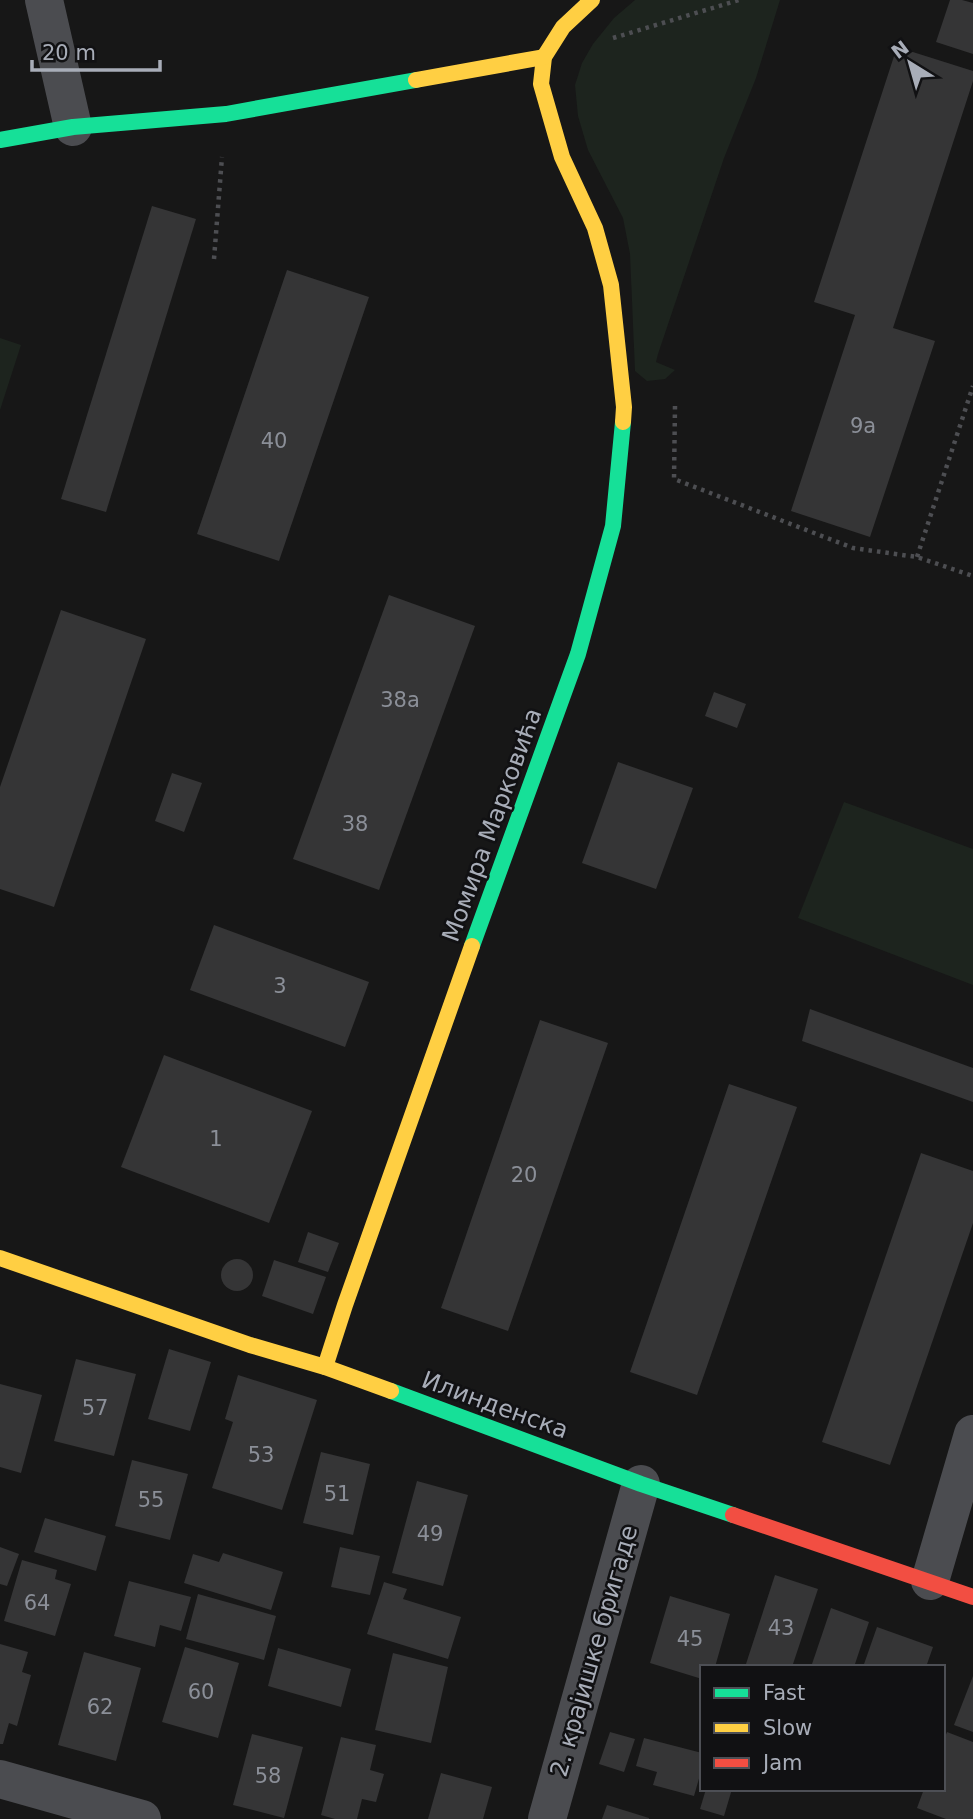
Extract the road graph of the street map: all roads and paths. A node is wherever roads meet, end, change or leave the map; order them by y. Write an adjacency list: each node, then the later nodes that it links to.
1 (44, 0): 7 (street)
2 (592, 0): 5 (street)
3 (738, 0): 4 (path)
4 (607, 40)
5 (544, 57): 6 (street); 15 (street, Момира Марковића)
6 (226, 114): 7 (street); 9 (path)
7 (73, 127): 8 (street)
8 (0, 140)
9 (214, 259)
10 (973, 386): 12 (path)
11 (675, 406): 12 (path)
12 (917, 557): 13 (path)
13 (973, 576)
14 (0, 1258): 15 (street, Илинденска)
15 (325, 1367): 17 (street, Илинденска)
16 (973, 1434): 18 (street)
17 (641, 1484): 18 (street, Илинденска); 22 (street, 2. крајишке бригаде)
18 (929, 1581): 19 (street, Илинденска)
19 (973, 1597)
20 (0, 1780): 21 (street)
21 (142, 1819)
22 (547, 1819)

